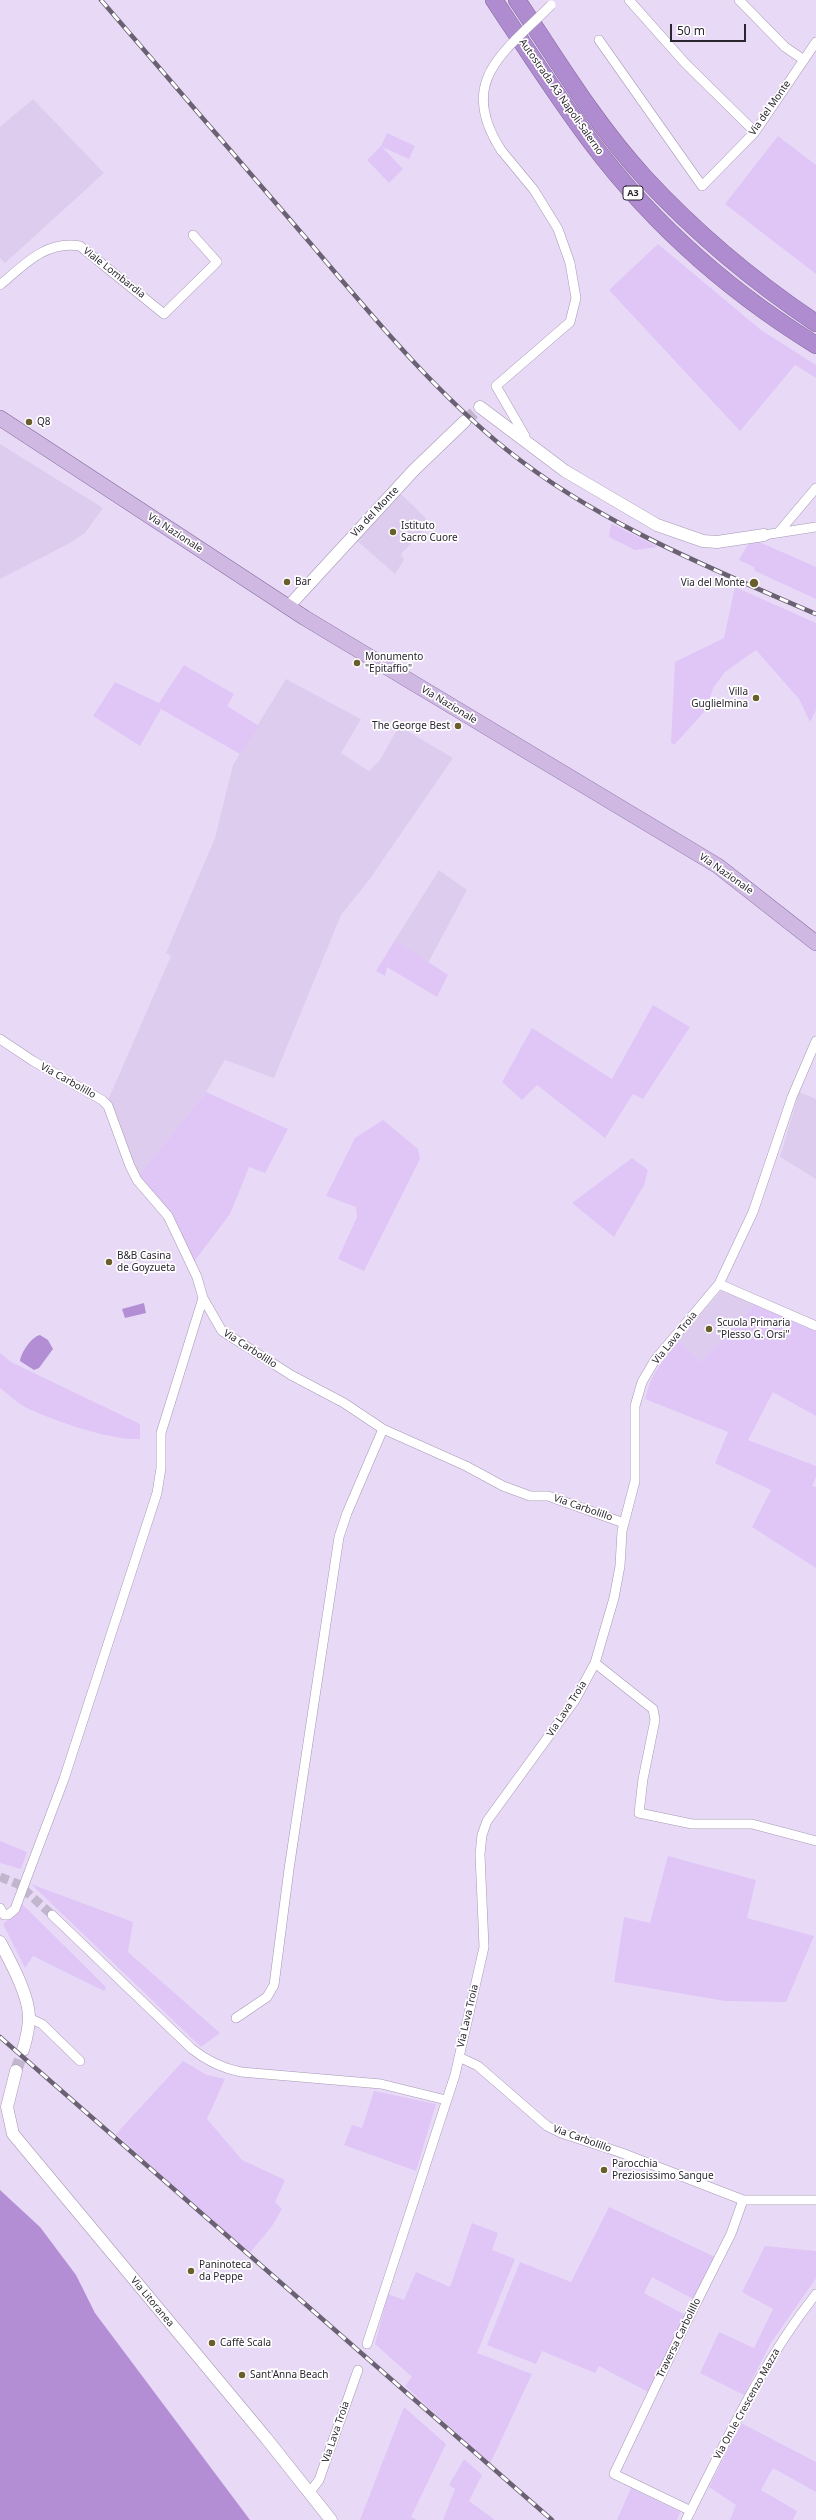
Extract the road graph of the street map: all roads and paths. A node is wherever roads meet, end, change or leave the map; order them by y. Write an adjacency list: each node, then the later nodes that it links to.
1 (494, 0): 13 (highway, Autostrada A3 Napoli-Salerno / A3)
2 (517, 0): 12 (highway, Autostrada A3 Napoli-Salerno / A3)
3 (629, 0): 9 (street)
4 (739, 0): 8 (street)
5 (554, 3): 17 (street, bridge)
6 (599, 40): 9 (street, Via del Monte)
7 (816, 42): 8 (street, Via del Monte)
8 (804, 60): 9 (street, Via del Monte)
9 (755, 132)
10 (193, 235): 11 (street, Viale Lombardia)
11 (0, 285)
12 (816, 323)
13 (816, 345)
14 (480, 407): 17 (street)
15 (0, 418): 22 (main road, Via Nazionale)
16 (465, 421): 22 (street, Via del Monte)
17 (524, 441): 21 (street)
18 (816, 488): 20 (street)
19 (816, 527): 20 (street)
20 (778, 533): 21 (street)
21 (764, 535)
22 (288, 607): 23 (main road, Via Nazionale)
23 (816, 943)
24 (0, 1039): 27 (street, Via Carbolillo)
25 (816, 1041): 26 (street, Via Lava Troia)
26 (719, 1284): 28 (street); 30 (street, Via Lava Troia)
27 (203, 1298): 29 (street, Via Carbolillo); 33 (street)
28 (816, 1326)
29 (383, 1429): 30 (street, Via Carbolillo); 37 (street)
30 (624, 1523): 31 (street, Via Lava Troia)
31 (595, 1663): 32 (street); 39 (street, Via Lava Troia)
32 (816, 1841)
33 (0, 1908)
34 (52, 1915): 42 (street)
35 (0, 1942): 36 (street)
36 (29, 2018): 38 (street); 40 (street)
37 (236, 2018)
38 (23, 2050)
39 (459, 2057): 42 (street, Via Lava Troia); 43 (street, Via Carbolillo)
40 (80, 2062)
41 (16, 2071): 48 (street, Via Litoranea)
42 (446, 2100): 46 (street, Via Lava Troia)
43 (743, 2200): 44 (street, Via Carbolillo); 49 (street, Traversa Carbolillo)
44 (816, 2200)
45 (816, 2294): 49 (street, Via On.le Crescenzo Mazza)
46 (367, 2344)
47 (358, 2370): 48 (street, Via Lava Troia)
48 (310, 2492): 50 (street, Via Litoranea)
49 (691, 2511): 51 (street, Via On.le Crescenzo Mazza)
50 (331, 2520)
51 (686, 2520)

